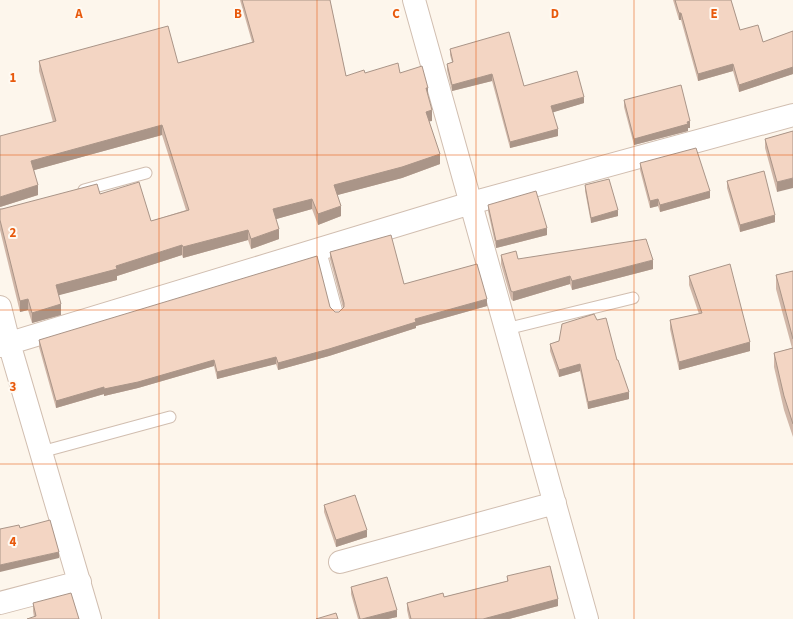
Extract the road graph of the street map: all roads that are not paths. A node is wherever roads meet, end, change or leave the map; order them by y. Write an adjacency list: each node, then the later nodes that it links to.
1 (414, 0): 5 (street)
2 (793, 115): 5 (street)
3 (146, 173): 4 (lane)
4 (77, 192)
5 (471, 203): 6 (street); 10 (street)
6 (320, 249): 9 (lane); 11 (street)
7 (633, 298): 10 (lane)
8 (0, 307): 11 (street)
9 (337, 312)
10 (506, 329): 14 (street)
11 (4, 344): 13 (street)
12 (170, 417): 13 (lane)
13 (41, 452): 16 (street)
14 (555, 504): 15 (street); 19 (street)
15 (340, 562)
16 (80, 582): 17 (street); 18 (street)
17 (0, 604)
18 (90, 619)
19 (587, 619)

